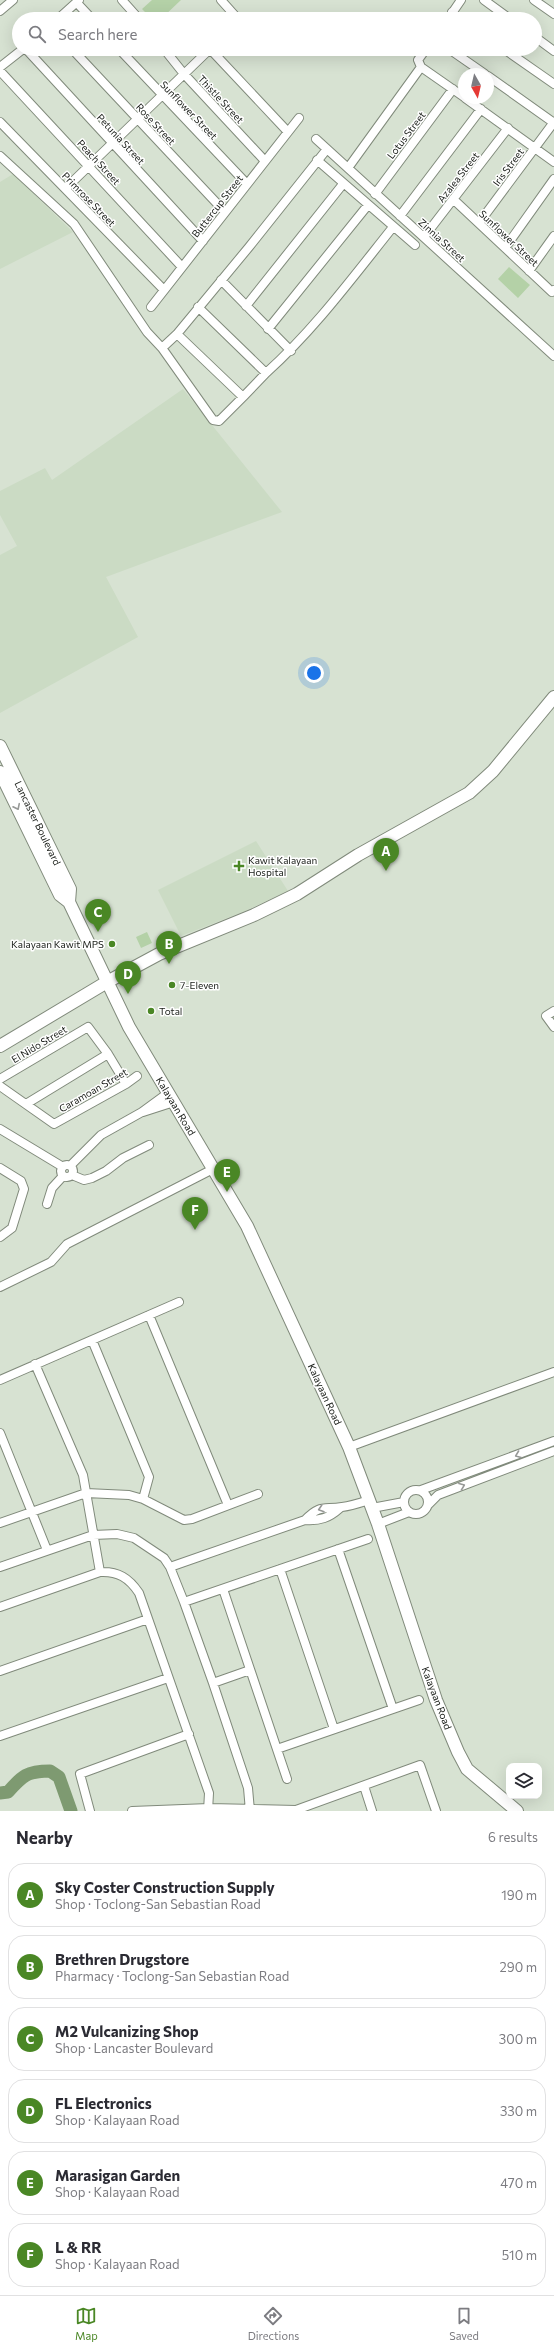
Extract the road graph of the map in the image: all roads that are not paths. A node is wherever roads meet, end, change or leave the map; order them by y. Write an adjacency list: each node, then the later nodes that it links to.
1 (13, 0): 8 (street)
2 (221, 0): 12 (street)
3 (461, 0): 13 (street)
4 (484, 0): 14 (street)
5 (534, 0): 15 (street)
6 (78, 1): 9 (street); 10 (street)
7 (124, 1): 11 (street)
8 (3, 6)
9 (66, 12)
10 (87, 12)
11 (133, 12)
12 (232, 12)
13 (453, 12)
14 (500, 12)
15 (554, 14)
16 (542, 42): 17 (street)
17 (554, 51)
18 (14, 56): 29 (street)
19 (32, 56): 47 (street, Petunia Street)
20 (78, 56): 41 (street, Rose Street)
21 (125, 56): 37 (street, Sunflower Street)
22 (170, 56): 32 (street, Thistle Street)
23 (203, 56): 32 (street)
24 (217, 56): 45 (street)
25 (423, 56): 28 (street)
26 (459, 56): 30 (street)
27 (514, 56): 34 (street)
28 (419, 64): 35 (street); 55 (street)
29 (0, 67)
30 (476, 68)
31 (0, 71): 54 (street, Peach Street)
32 (184, 74): 37 (street); 52 (street, Thistle Street)
33 (494, 80): 43 (street)
34 (554, 84)
35 (453, 90): 36 (street); 60 (street, Lotus Street)
36 (458, 93)
37 (161, 96): 41 (street); 57 (street, Sunflower Street)
38 (474, 104): 39 (street)
39 (481, 109): 44 (street); 64 (street)
40 (299, 118): 45 (street, Buttercup Street)
41 (137, 119): 47 (street); 63 (street, Rose Street)
42 (0, 122): 59 (street, Primrose Street)
43 (554, 123): 48 (street, Iris Street)
44 (508, 128): 48 (street); 61 (street, Azalea Street)
45 (288, 132): 52 (street, Buttercup Street)
46 (316, 139): 49 (street, Zinnia Street)
47 (112, 144): 54 (street); 69 (street, Petunia Street)
48 (535, 148): 53 (street); 65 (street, Iris Street)
49 (326, 149): 51 (street); 55 (street, Zinnia Street)
50 (0, 156): 82 (street)
51 (317, 160): 58 (street); 74 (street)
52 (265, 161): 57 (street, Buttercup Street)
53 (554, 162)
54 (89, 166): 59 (street); 72 (street, Peach Street)
55 (348, 168): 60 (street, Zinnia Street)
56 (554, 180): 71 (street)
57 (247, 184): 63 (street, Buttercup Street)
58 (343, 184): 62 (street); 78 (street)
59 (66, 188): 75 (street, Primrose Street)
60 (375, 194): 64 (street, Zinnia Street)
61 (453, 199): 65 (street, Sunflower Street); 68 (street, Azalea Street)
62 (368, 205): 66 (street); 80 (street)
63 (225, 212): 69 (street, Buttercup Street)
64 (400, 216): 68 (street, Zinnia Street)
65 (479, 223): 71 (street, Sunflower Street)
66 (393, 227): 70 (street); 83 (street)
67 (554, 236): 73 (street)
68 (424, 237): 84 (street, Zinnia Street)
69 (203, 241): 72 (street, Buttercup Street)
70 (415, 245)
71 (505, 248): 73 (street, Sunflower Street)
72 (182, 267): 75 (street, Buttercup Street)
73 (529, 271): 76 (street, Sunflower Street)
74 (221, 280): 78 (street); 79 (street)
75 (164, 290): 77 (street, Buttercup Street)
76 (553, 291)
77 (151, 306)
78 (246, 306): 80 (street)
79 (198, 308): 81 (street); 85 (street)
80 (268, 329): 83 (street)
81 (177, 334): 82 (street); 86 (street)
82 (162, 348): 86 (street)
83 (291, 351): 85 (street)
84 (553, 353)
85 (266, 373): 86 (street)
86 (243, 397)
87 (554, 697): 91 (main road)
88 (0, 746): 90 (main road, Lancaster Boulevard)
89 (0, 772): 90 (main road, Lancaster Boulevard, one-way to 90)
90 (70, 902): 91 (main road, Lancaster Boulevard)
91 (107, 982): 94 (main road); 100 (main road, Kalayaan Road)
92 (554, 1011): 93 (street)
93 (554, 1027)
94 (0, 1046)
95 (108, 1054): 97 (street, El Nido Street); 98 (street); 101 (street)
96 (137, 1076): 98 (street, Caramoan Street)
97 (0, 1079)
98 (126, 1084): 101 (street, Caramoan Street)
99 (0, 1086): 101 (street, Caramoan Street)
100 (171, 1097): 104 (street); 106 (main road, Kalayaan Road)
101 (26, 1104)
102 (0, 1129): 104 (street)
103 (148, 1145): 107 (street)
104 (66, 1167): 107 (street); 108 (street)
105 (0, 1168): 110 (street)
106 (213, 1169): 111 (street); 120 (main road, Kalayaan Road)
107 (72, 1175): 108 (street)
108 (63, 1176): 109 (street)
109 (47, 1204)
110 (0, 1237)
111 (0, 1287)
112 (179, 1302): 113 (street)
113 (148, 1316): 114 (street); 129 (street)
114 (92, 1340): 115 (street); 125 (street)
115 (35, 1364): 117 (street); 123 (street)
116 (554, 1372): 120 (street)
117 (0, 1380)
118 (0, 1433): 130 (street)
119 (554, 1441): 122 (street, one-way to 122)
120 (349, 1447): 127 (main road, Kalayaan Road)
121 (554, 1451): 128 (street, one-way to 121)
122 (421, 1490): 126 (street); 128 (street)
123 (86, 1493): 125 (street); 130 (street); 134 (street)
124 (258, 1494): 129 (street)
125 (143, 1498): 129 (street)
126 (404, 1502): 127 (street); 131 (street)
127 (370, 1504): 133 (main road, Kalayaan Road); 139 (street)
128 (428, 1505): 131 (street)
129 (228, 1506)
130 (32, 1511): 132 (street); 137 (street)
131 (409, 1512): 133 (street)
132 (0, 1522)
133 (378, 1524): 165 (main road, Kalayaan Road)
134 (93, 1535): 137 (street); 139 (street); 141 (street)
135 (368, 1539): 136 (street)
136 (338, 1549): 140 (street); 151 (street)
137 (47, 1550): 138 (street)
138 (0, 1566)
139 (170, 1567): 143 (street)
140 (280, 1570): 142 (street); 152 (street)
141 (100, 1572): 144 (street); 145 (street)
142 (223, 1589): 143 (street); 146 (street)
143 (184, 1602): 149 (street)
144 (0, 1607)
145 (148, 1619): 147 (street); 148 (street)
146 (250, 1670): 149 (street); 155 (street)
147 (0, 1671)
148 (168, 1678): 153 (street); 154 (street)
149 (213, 1683): 159 (street)
150 (419, 1700): 151 (street)
151 (393, 1710): 152 (street)
152 (334, 1729): 155 (street)
153 (189, 1734): 158 (street); 161 (street)
154 (0, 1736)
155 (277, 1749): 156 (street)
156 (287, 1779)
157 (364, 1786): 160 (street); 163 (street); 164 (street)
158 (209, 1809): 159 (street); 162 (street)
159 (250, 1810): 160 (street)
160 (296, 1810)
161 (90, 1811)
162 (132, 1811)
163 (372, 1811)
164 (436, 1811)
165 (517, 1811)

